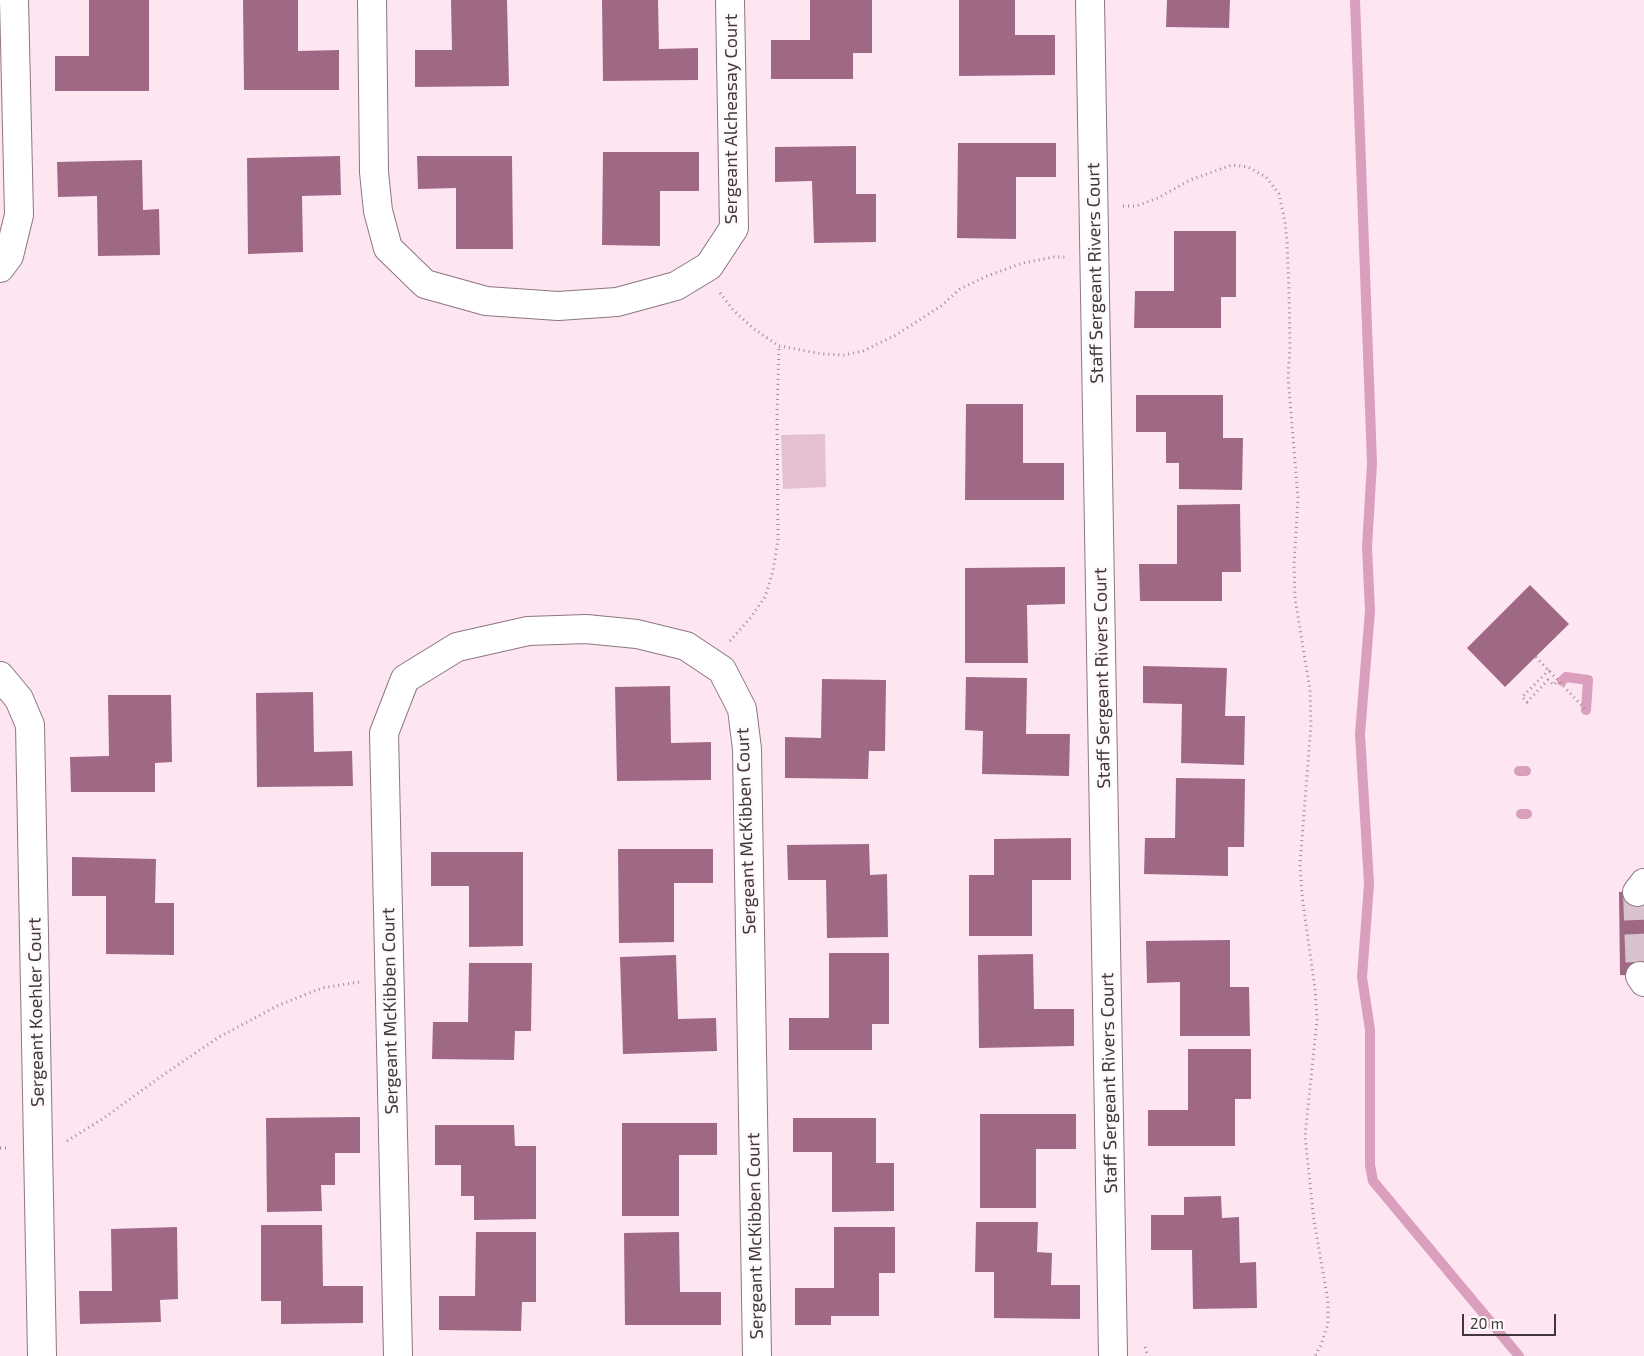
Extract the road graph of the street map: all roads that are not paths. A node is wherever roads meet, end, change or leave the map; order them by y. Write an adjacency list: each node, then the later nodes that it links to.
1 (14, 0): 5 (street)
2 (372, 0): 3 (street, Sergeant Alcheasay Court)
3 (730, 0)
4 (1090, 0): 10 (street, Staff Sergeant Rivers Court)
5 (0, 268)
6 (0, 676): 7 (street, Sergeant Koehler Court)
7 (42, 1356)
8 (398, 1356): 9 (street, Sergeant McKibben Court)
9 (757, 1356)
10 (1113, 1356)

